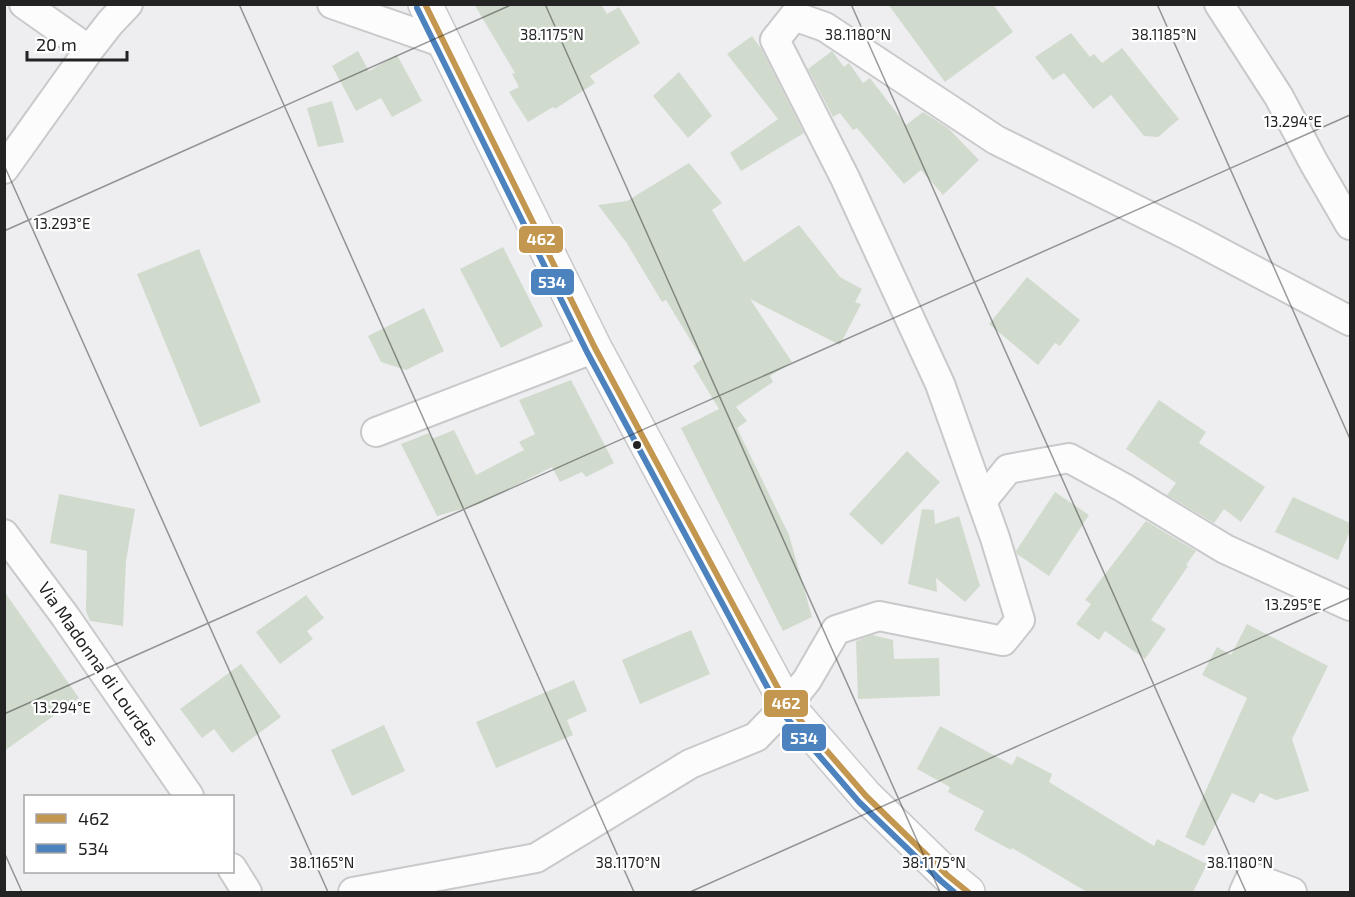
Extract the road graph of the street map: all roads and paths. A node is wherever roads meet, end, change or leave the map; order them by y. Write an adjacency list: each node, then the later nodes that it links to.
1 (24, 4): 7 (street)
2 (128, 4): 7 (street)
3 (332, 4): 6 (street)
4 (425, 4): 6 (street)
5 (1219, 4): 9 (street)
6 (444, 43): 11 (street)
7 (89, 50): 8 (street)
8 (4, 169)
9 (1350, 225)
10 (1350, 321): 13 (street)
11 (595, 348): 12 (street); 16 (street)
12 (376, 432)
13 (982, 501): 15 (street); 16 (street)
14 (4, 534): 17 (street, Via Madonna di Lourdes)
15 (1350, 606)
16 (787, 705): 20 (street); 21 (street)
17 (188, 795)
18 (234, 871): 19 (street)
19 (247, 892)
20 (353, 892)
21 (968, 892)
22 (1244, 892): 23 (street)
23 (1292, 892)

